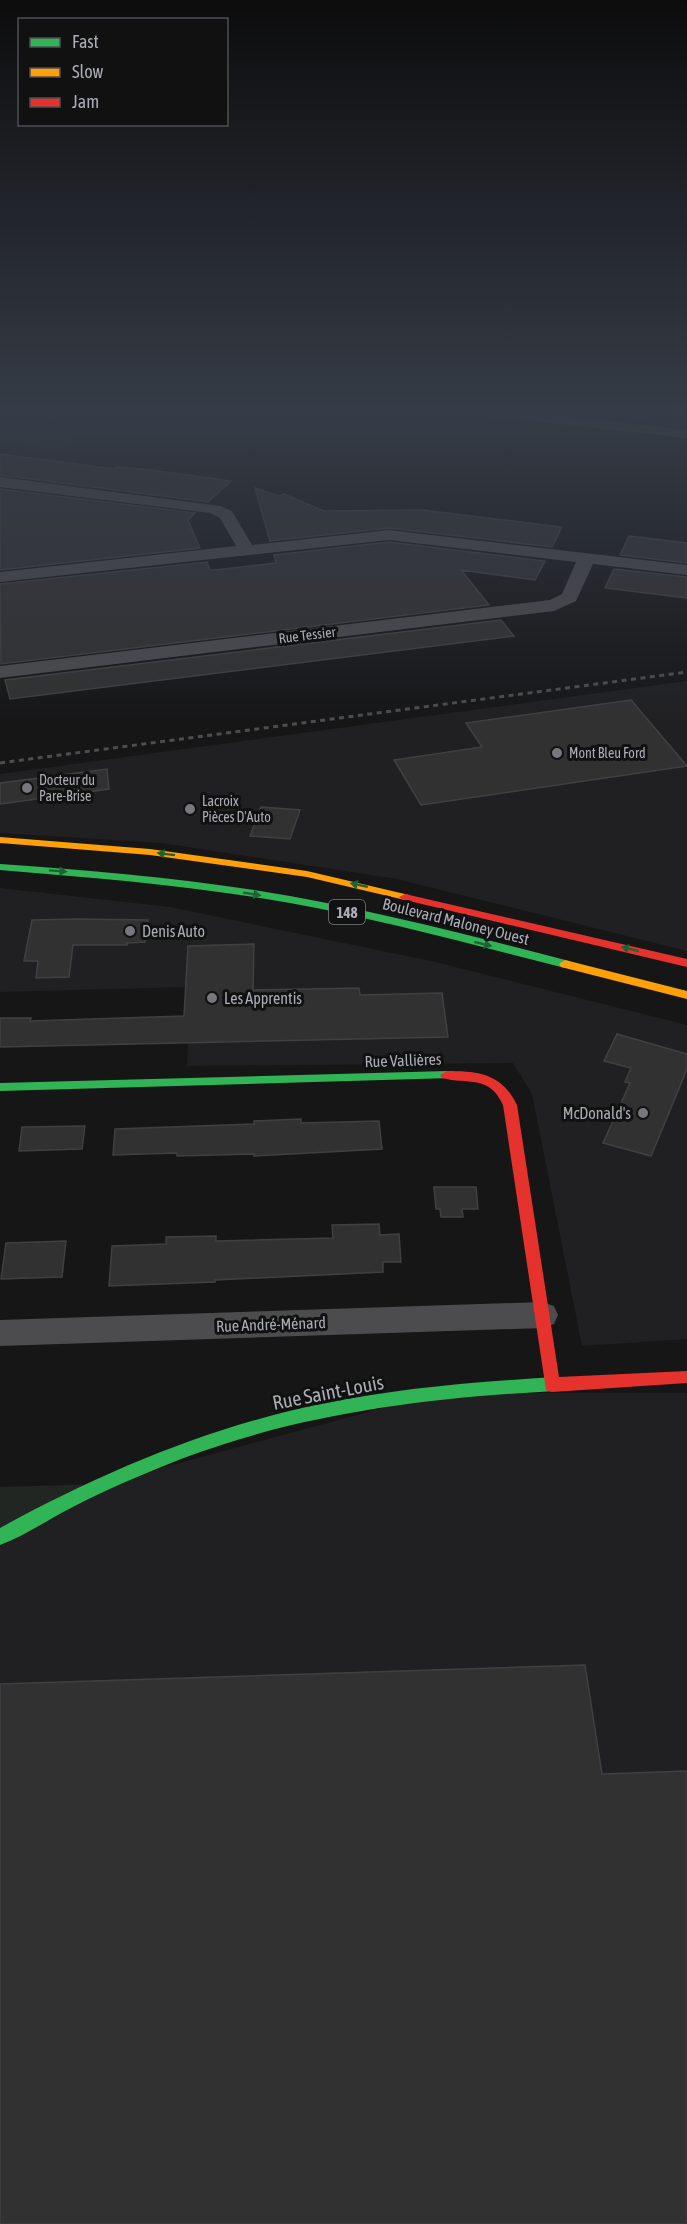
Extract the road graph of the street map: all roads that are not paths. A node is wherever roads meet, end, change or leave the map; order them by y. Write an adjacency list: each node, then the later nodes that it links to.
1 (226, 515): 2 (street)
2 (247, 550): 3 (street); 5 (street)
3 (587, 558): 4 (street); 6 (street, Rue Tessier)
4 (687, 570)
5 (0, 577)
6 (0, 672)
7 (0, 840): 9 (main road, Boulevard Maloney Ouest / 148, one-way to 7)
8 (0, 867): 10 (main road, Boulevard Maloney Ouest / 148, one-way to 10)
9 (687, 963)
10 (687, 995)
11 (0, 1087): 12 (main road, Rue Vallières)
12 (542, 1315): 13 (street, Rue André-Ménard); 15 (main road, Rue Vallières)
13 (0, 1333)
14 (687, 1377): 15 (main road, Rue Saint-Louis)
15 (552, 1385): 16 (main road, Rue Saint-Louis)
16 (0, 1537)

